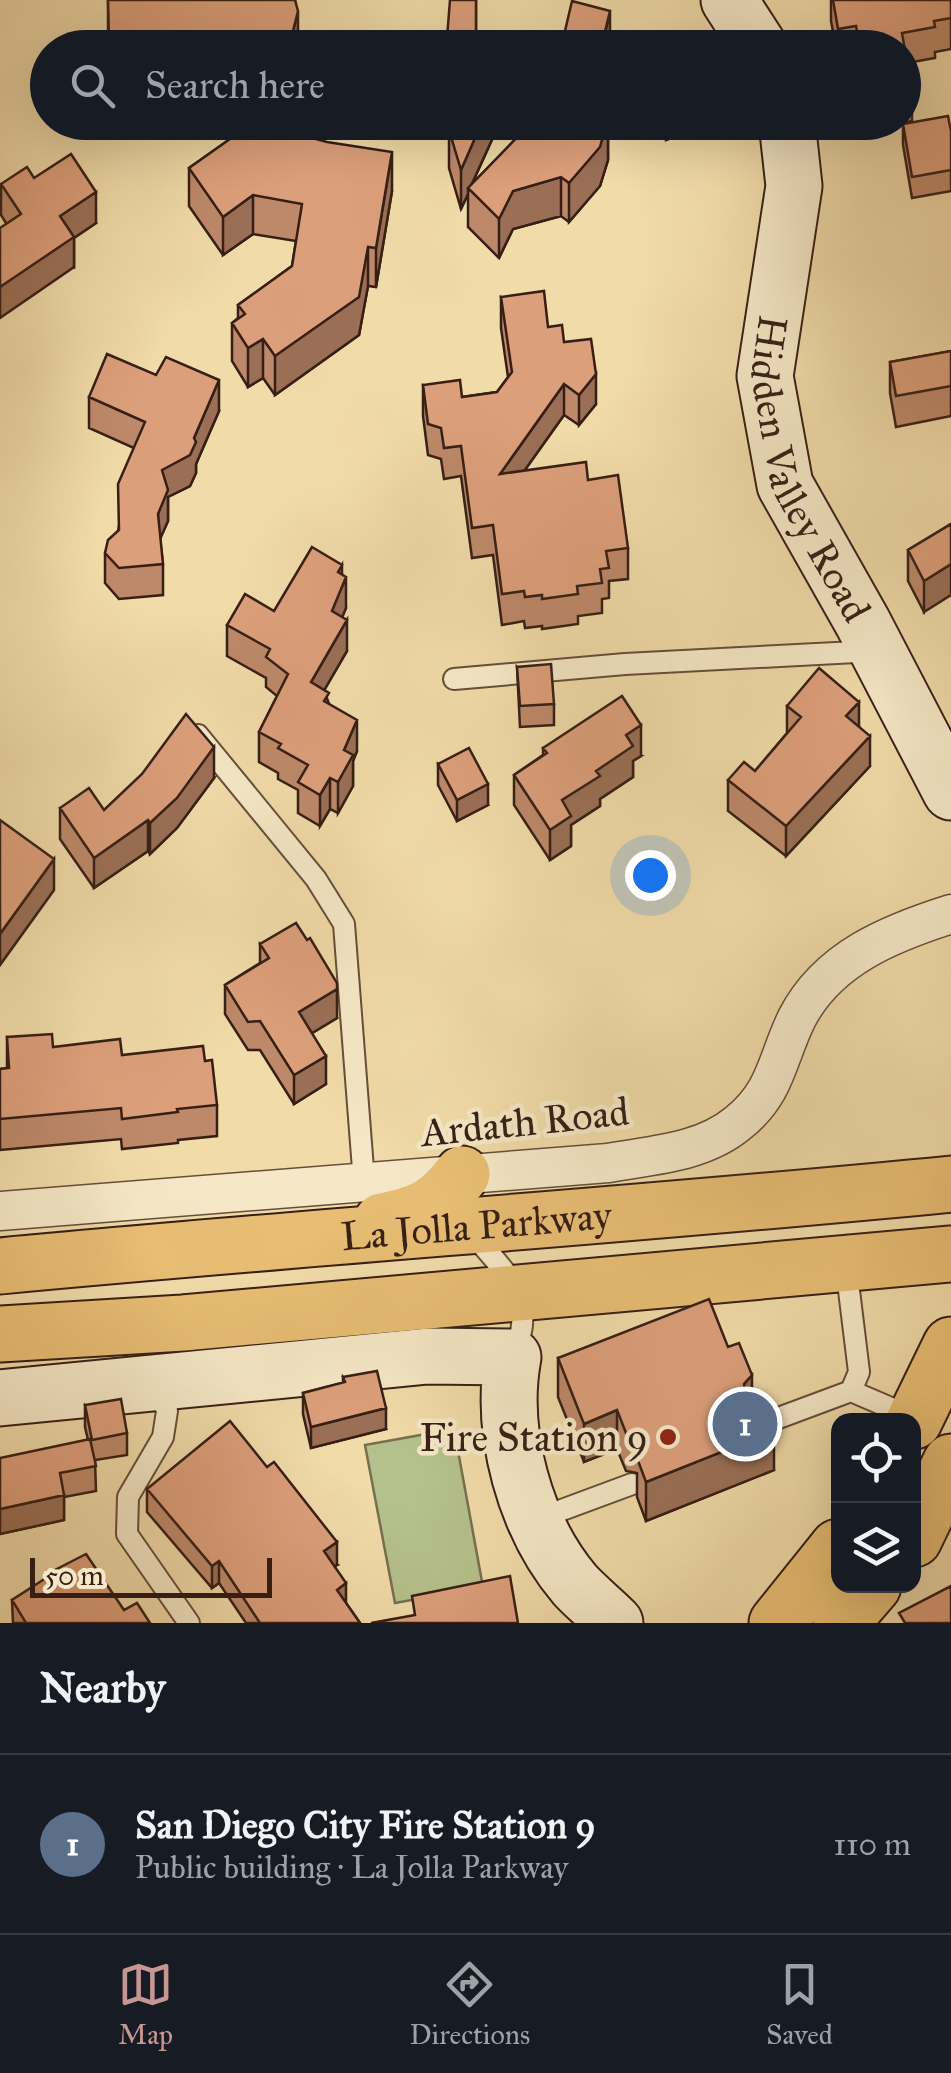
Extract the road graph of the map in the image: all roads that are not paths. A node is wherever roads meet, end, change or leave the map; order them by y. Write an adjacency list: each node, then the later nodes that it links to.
1 (729, 0): 2 (street)
2 (748, 30)
3 (789, 140): 4 (street, Hidden Valley Road)
4 (878, 651): 5 (lane); 7 (street, Hidden Valley Road)
5 (454, 679)
6 (188, 724): 10 (lane)
7 (951, 792)
8 (951, 914): 9 (street, Ardath Road)
9 (462, 1174): 10 (street, Ardath Road); 14 (main road)
10 (364, 1182): 12 (street, Ardath Road)
11 (951, 1184): 13 (main road, La Jolla Parkway)
12 (0, 1211)
13 (468, 1228): 14 (main road, La Jolla Parkway); 18 (lane)
14 (305, 1237): 17 (main road, La Jolla Parkway)
15 (951, 1254): 16 (main road, La Jolla Parkway)
16 (846, 1264): 18 (main road, La Jolla Parkway); 23 (lane)
17 (0, 1266)
18 (520, 1292): 19 (main road, La Jolla Parkway); 21 (lane)
19 (0, 1334)
20 (951, 1345): 26 (main road)
21 (513, 1357): 22 (street); 31 (street)
22 (158, 1384): 24 (street); 35 (lane)
23 (852, 1390): 25 (lane); 27 (lane)
24 (0, 1398)
25 (900, 1413)
26 (917, 1413)
27 (757, 1426)
28 (951, 1462): 32 (main road)
29 (632, 1484): 31 (lane)
30 (951, 1506): 33 (main road)
31 (534, 1521): 36 (street)
32 (921, 1524)
33 (921, 1533)
34 (831, 1556): 37 (main road)
35 (189, 1623)
36 (614, 1623)
37 (777, 1623)

